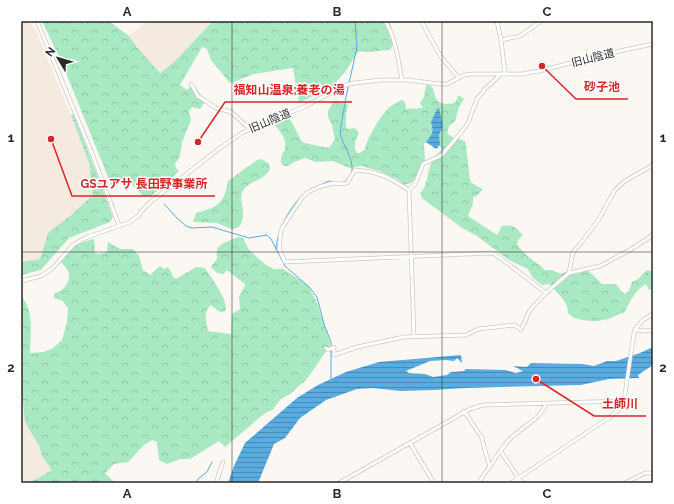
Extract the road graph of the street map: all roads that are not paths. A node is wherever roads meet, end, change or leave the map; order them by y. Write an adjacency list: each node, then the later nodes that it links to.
1 (37, 21): 16 (street)
2 (384, 21): 11 (street)
3 (421, 21): 10 (street)
4 (496, 21): 6 (street)
5 (541, 21): 6 (street)
6 (501, 40): 9 (street)
7 (652, 44): 8 (street); 9 (street, 旧山陰道)
8 (653, 48)
9 (503, 74): 10 (street, 旧山陰道); 15 (street)
10 (460, 78): 11 (street, 旧山陰道)
11 (402, 80): 13 (street, 旧山陰道)
12 (191, 84): 13 (street)
13 (250, 129): 16 (street, 旧山陰道)
14 (653, 165): 19 (street)
15 (409, 190): 18 (street); 18 (street)
16 (119, 225): 20 (street, 旧山陰道)
17 (653, 236): 19 (street)
18 (411, 257): 21 (street); 25 (street)
19 (569, 273): 21 (street)
20 (21, 281)
21 (546, 293): 25 (street)
22 (653, 314): 23 (street)
23 (635, 329): 24 (street); 27 (street)
24 (653, 330)
25 (414, 336): 26 (street)
26 (326, 348)
27 (624, 401): 28 (street); 35 (street)
28 (546, 404): 29 (street); 31 (street)
29 (464, 411): 30 (street); 33 (street)
30 (410, 443): 37 (street); 38 (street)
31 (501, 452): 33 (street); 35 (street)
32 (223, 462): 36 (street)
33 (490, 467): 39 (street)
34 (653, 473): 42 (street)
35 (518, 478): 40 (street); 41 (street)
36 (216, 483)
37 (339, 483)
38 (434, 483)
39 (478, 483)
40 (511, 483)
41 (522, 483)
42 (625, 483)

